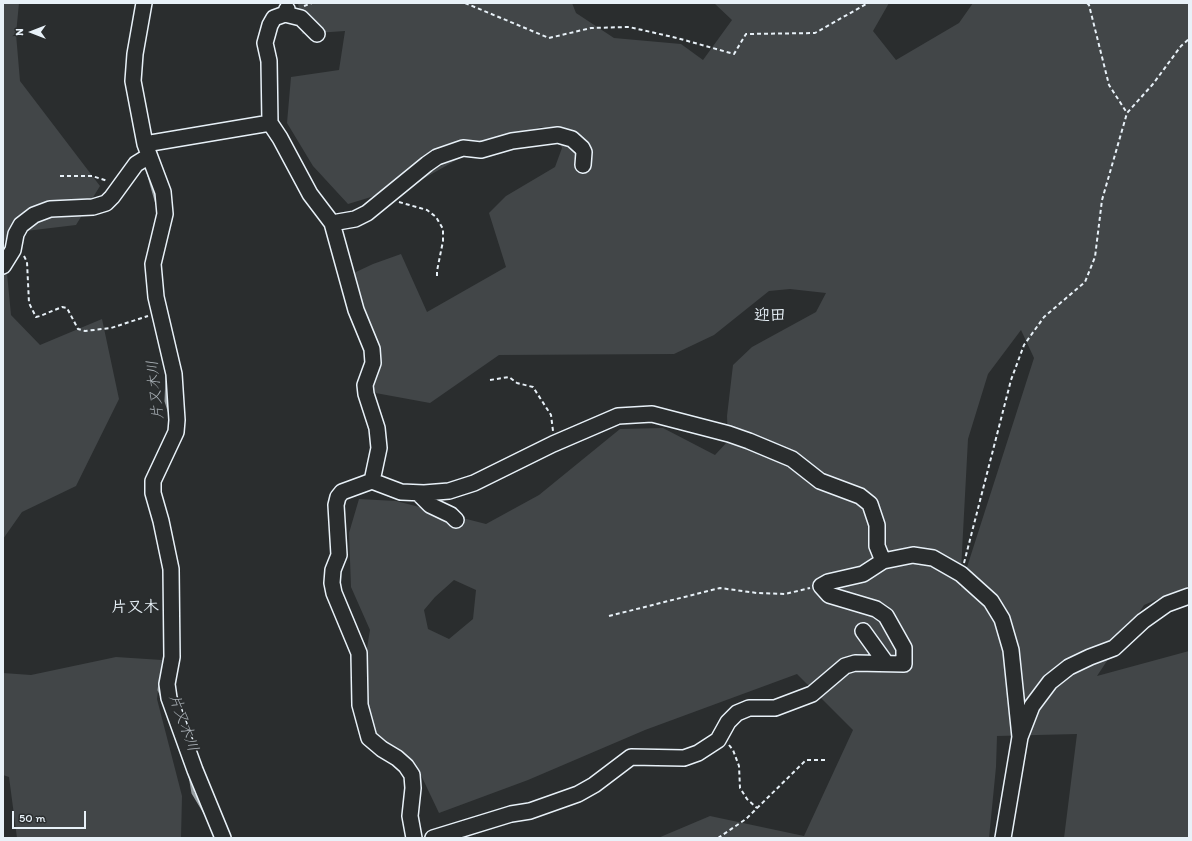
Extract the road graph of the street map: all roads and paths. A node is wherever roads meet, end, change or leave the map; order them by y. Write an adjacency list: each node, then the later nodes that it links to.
1 (144, 3): 9 (street)
2 (465, 3): 3 (path)
3 (868, 3)
4 (1087, 3): 7 (path)
5 (317, 34): 8 (street)
6 (1189, 39): 7 (path)
7 (1127, 113): 27 (path)
8 (270, 123): 9 (street); 14 (street)
9 (145, 155): 12 (street); 37 (street)
10 (583, 165): 13 (street)
11 (60, 176): 12 (path)
12 (116, 184): 15 (street)
13 (385, 198): 14 (street); 17 (path)
14 (332, 223): 22 (street)
15 (14, 245): 16 (street); 18 (path)
16 (3, 266)
17 (437, 279)
18 (149, 316)
19 (490, 380): 20 (path)
20 (553, 444): 21 (street); 26 (street)
21 (498, 471): 23 (street); 24 (street)
22 (372, 481): 23 (street); 38 (street)
23 (418, 493): 25 (street)
24 (471, 497)
25 (456, 520)
26 (883, 560): 27 (street); 28 (street)
27 (961, 574): 33 (street)
28 (821, 586): 30 (path); 32 (street)
29 (1189, 596): 33 (street)
30 (609, 616)
31 (863, 631): 32 (street)
32 (886, 663): 34 (street)
33 (1020, 737): 41 (street)
34 (719, 739): 36 (path); 39 (street)
35 (825, 760): 36 (path)
36 (758, 808): 40 (path)
37 (223, 838)
38 (414, 838)
39 (433, 838)
40 (718, 838)
41 (1003, 838)

